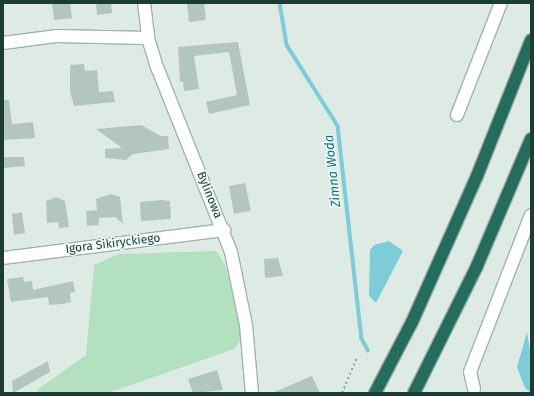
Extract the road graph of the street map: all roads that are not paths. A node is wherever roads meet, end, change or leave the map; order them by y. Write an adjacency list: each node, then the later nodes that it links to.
1 (144, 3): 3 (street, Bylinowa)
2 (501, 3): 6 (street)
3 (148, 38): 5 (street); 9 (street, Bylinowa)
4 (531, 40): 13 (highway)
5 (3, 43)
6 (457, 115)
7 (531, 139): 14 (highway)
8 (531, 215): 11 (street)
9 (224, 230): 10 (street, Igora Sikiryckiego); 12 (street, Bylinowa)
10 (3, 258)
11 (474, 389)
12 (252, 393)
13 (375, 393)
14 (414, 393)

